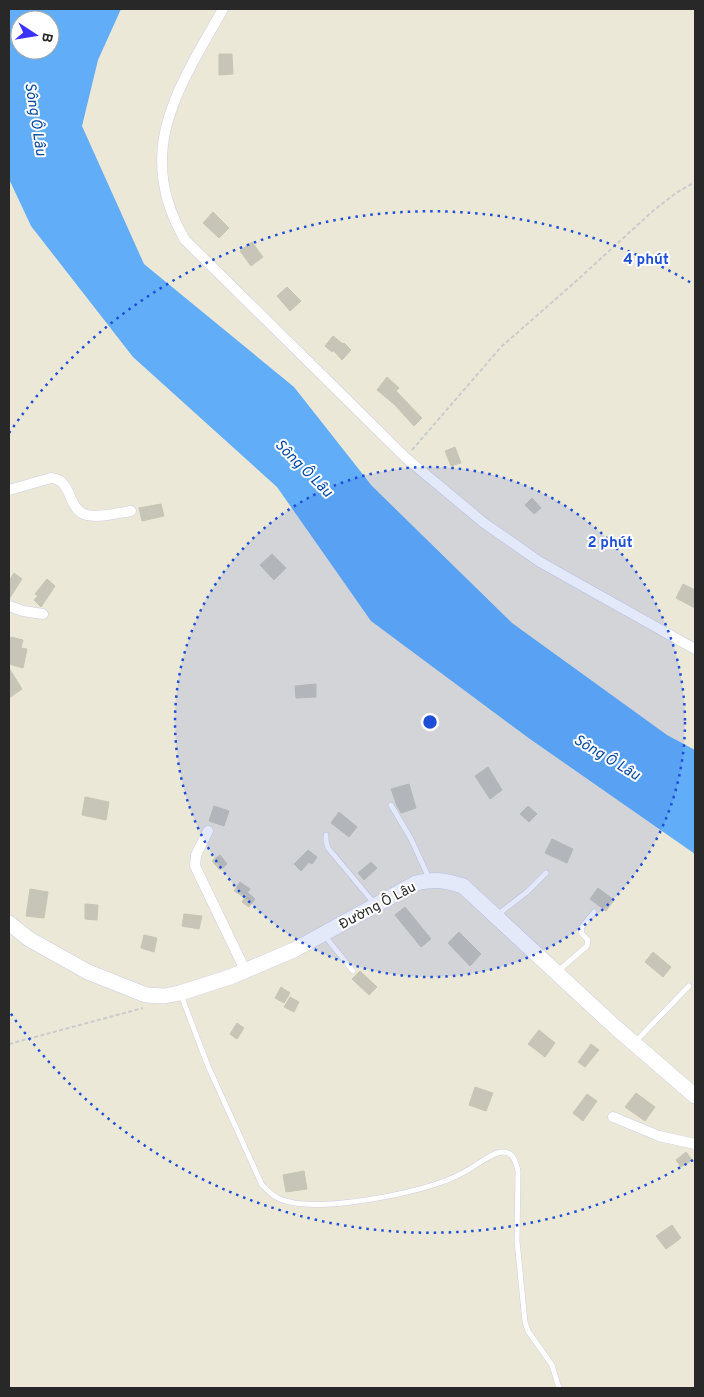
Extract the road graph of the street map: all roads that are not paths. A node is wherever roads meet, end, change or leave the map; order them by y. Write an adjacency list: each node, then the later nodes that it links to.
1 (223, 9): 6 (street)
2 (9, 490): 3 (street)
3 (130, 511)
4 (9, 606): 5 (street)
5 (43, 614)
6 (695, 649)
7 (391, 806): 11 (lane)
8 (208, 832): 17 (street)
9 (326, 835): 12 (lane)
10 (546, 873): 14 (lane)
11 (430, 880): 12 (main road, Đường Ô Lâu); 14 (main road, Đường Ô Lâu)
12 (375, 904): 16 (main road, Đường Ô Lâu)
13 (594, 912): 19 (lane)
14 (496, 916): 19 (main road, Đường Ô Lâu)
15 (9, 923): 21 (main road, Đường Ô Lâu)
16 (323, 933): 17 (main road, Đường Ô Lâu); 18 (lane)
17 (245, 970): 21 (main road, Đường Ô Lâu)
18 (353, 971)
19 (556, 972): 22 (main road, Đường Ô Lâu)
20 (689, 986): 22 (lane)
21 (180, 993): 26 (lane)
22 (634, 1043): 23 (main road, Đường Ô Lâu)
23 (695, 1095)
24 (613, 1117): 25 (street)
25 (695, 1144)
26 (559, 1388)

